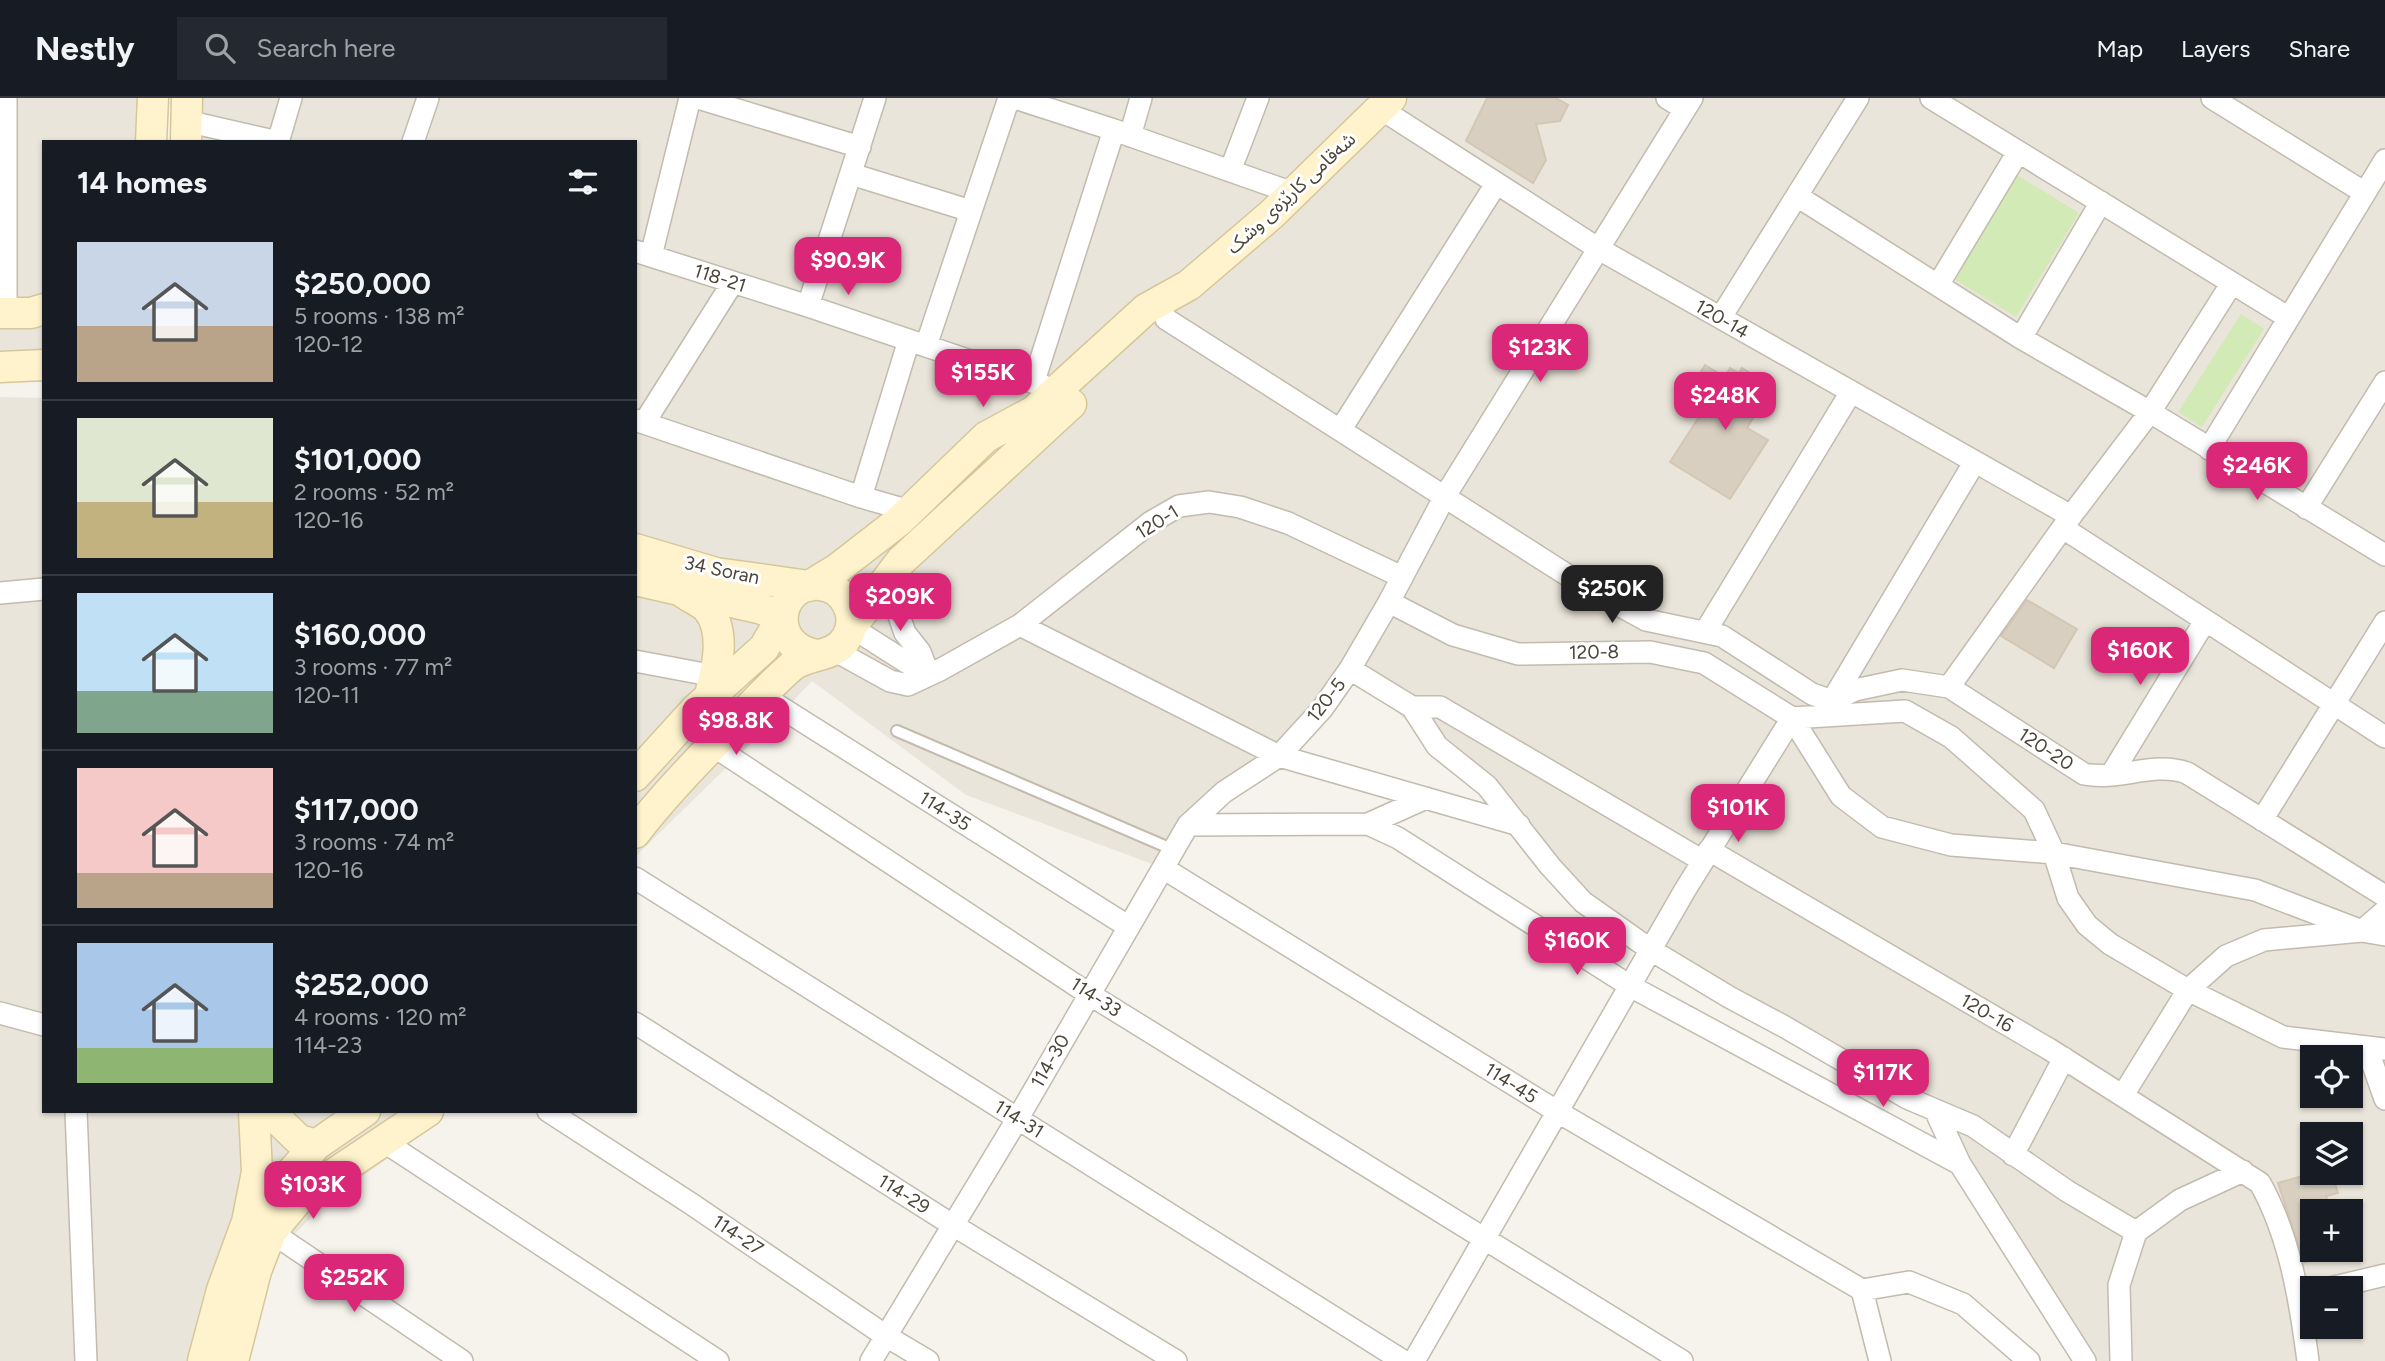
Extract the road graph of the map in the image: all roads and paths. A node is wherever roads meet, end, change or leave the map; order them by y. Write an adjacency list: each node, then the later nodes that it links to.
1 (6, 98): 44 (street)
2 (153, 98): 21 (main road)
3 (290, 98): 23 (street)
4 (428, 98): 24 (street)
5 (690, 98): 37 (street)
6 (698, 98): 25 (street)
7 (875, 98): 25 (street)
8 (1009, 98): 35 (street)
9 (1015, 98): 16 (street)
10 (1141, 98): 20 (street)
11 (1258, 98): 28 (street)
12 (1667, 98): 18 (street)
13 (1858, 98): 33 (street)
14 (1931, 98): 26 (street)
15 (2212, 98): 32 (street)
16 (1037, 102): 20 (street)
17 (1386, 103): 30 (street); 31 (main road, شەقامی کارێزەی وشک); 36 (street, 120-14)
18 (1689, 104): 36 (street, 120-5)
19 (186, 120): 22 (street)
20 (1122, 133): 28 (street); 49 (street, 118-21)
21 (151, 140)
22 (270, 140)
23 (279, 140)
24 (414, 140)
25 (860, 147): 29 (street)
26 (2018, 152): 34 (street); 41 (street)
27 (2385, 160): 32 (street)
28 (1230, 171): 31 (street)
29 (850, 174): 35 (street); 42 (street)
30 (1496, 184): 36 (street); 56 (street)
31 (1293, 193): 40 (main road, شەقامی کارێزەی وشک)
32 (2365, 193): 46 (street)
33 (1797, 196): 41 (street); 45 (street)
34 (2101, 202): 39 (street); 48 (street)
35 (971, 211): 49 (street)
36 (1600, 249): 45 (street, 120-14); 60 (street, 120-5)
37 (643, 254): 38 (street, 118-21)
38 (733, 282): 42 (street, 118-21); 55 (street)
39 (2232, 283): 46 (street); 54 (street)
40 (1189, 285): 47 (main road, شەقامی کارێزەی وشک); 57 (main road, شەقامی کارێزەی وشک)
41 (1938, 285): 48 (street)
42 (808, 306): 49 (street, 118-21)
43 (42, 310): 44 (main road)
44 (3, 313)
45 (1721, 317): 53 (street, 120-14)
46 (2289, 318): 58 (street)
47 (1166, 319): 56 (street); 57 (main road, شەقامی کارێزەی وشک)
48 (2021, 338): 54 (street)
49 (918, 343): 61 (street)
50 (42, 365): 51 (main road)
51 (0, 367)
52 (2385, 382): 62 (street)
53 (1851, 392): 59 (street, 120-14); 79 (street)
54 (2150, 412): 58 (street); 64 (street)
55 (640, 421): 61 (street)
56 (1341, 429): 60 (street)
57 (1018, 434): 63 (main road, شەقامی کارێزەی وشک); 67 (main road, شەقامی کارێزەی وشک)
58 (2209, 449): 62 (street)
59 (1974, 463): 64 (street, 120-14); 87 (street)
60 (1445, 496): 68 (street, 120-5); 79 (street)
61 (862, 497): 63 (street)
62 (2306, 508): 66 (street)
63 (910, 511): 70 (main road, شەقامی کارێزەی وشک)
64 (2067, 522): 76 (street, 120-14); 85 (street)
65 (637, 549): 70 (main road, 34 Soran)
66 (2385, 555)
67 (901, 561): 80 (main road, شەقامی کارێزەی وشک); 83 (street)
68 (1402, 577): 74 (street, 120-5); 78 (street, 120-1)
69 (637, 580): 72 (main road, 34 Soran)
70 (809, 586): 75 (main road); 80 (main road)
71 (42, 589): 73 (street)
72 (681, 591): 75 (main road, 34 Soran); 84 (main road)
73 (0, 593)
74 (1389, 602): 82 (street, 120-5); 90 (street, 120-8)
75 (782, 617): 80 (main road); 84 (main road)
76 (2205, 621): 88 (street, 120-14); 96 (street)
77 (2385, 622): 88 (street)
78 (1020, 625): 83 (street, 120-1); 94 (street)
79 (1705, 632): 87 (street)
80 (834, 644): 83 (street); 83 (street, 120-1); 86 (main road, شەقامی کارێزەی وشک)
81 (637, 662): 84 (street)
82 (1350, 669): 89 (street); 94 (street, 120-5)
83 (933, 671)
84 (712, 687): 95 (main road)
85 (1949, 687): 87 (street, 120-20); 96 (street, 120-20)
86 (761, 695): 93 (main road, شەقامی کارێزەی وشک); 109 (street, 114-35)
87 (1822, 697)
88 (2335, 705): 92 (street, 120-14); 98 (street)
89 (1412, 707): 101 (street); 104 (street, 120-16)
90 (1792, 718): 103 (street); 103 (street); 104 (street)
91 (897, 731): 105 (lane)
92 (2385, 737)
93 (712, 745): 102 (main road, شەقامی کارێزەی وشک); 115 (street, 114-33)
94 (1279, 756): 97 (street); 100 (street, 120-5)
95 (637, 774)
96 (2111, 775): 98 (street, 120-20)
97 (1426, 798): 99 (street); 101 (street)
98 (2262, 820): 107 (street, 120-20)
99 (1368, 824): 100 (street); 113 (street)
100 (1188, 825): 105 (street, 120-5)
101 (1519, 825): 112 (street)
102 (637, 830)
103 (2054, 853): 110 (street); 114 (street)
104 (1706, 856): 112 (street); 120 (street, 120-16)
105 (1168, 859): 109 (street, 114-30); 124 (street, 114-45)
106 (637, 879): 131 (street, 114-31)
107 (2385, 896)
108 (2385, 911): 110 (street)
109 (1129, 927): 115 (street, 114-30)
110 (2362, 931): 111 (street); 114 (street)
111 (2385, 936)
112 (1651, 950): 113 (street); 123 (street)
113 (1630, 986): 124 (street); 135 (street)
114 (2188, 990): 119 (street); 121 (street)
115 (1089, 993): 131 (street, 114-30); 140 (street, 114-33)
116 (0, 1013): 117 (street)
117 (42, 1024)
118 (637, 1024): 137 (street, 114-29)
119 (2376, 1048): 122 (street)
120 (2064, 1058): 121 (street, 120-16); 134 (street)
121 (2123, 1096): 136 (street, 120-16)
122 (2385, 1099)
123 (1936, 1110): 134 (street); 135 (street)
124 (1558, 1112): 140 (street); 144 (street, 114-45)
125 (76, 1113): 147 (street)
126 (254, 1113): 138 (main road)
127 (271, 1113): 133 (main road)
128 (362, 1113): 133 (main road)
129 (425, 1113): 132 (main road)
130 (551, 1113): 145 (street, 114-27)
131 (1018, 1118): 137 (street, 114-30); 155 (street, 114-31)
132 (383, 1141): 138 (main road); 151 (street)
133 (316, 1145): 138 (main road)
134 (2013, 1155): 139 (street)
135 (1960, 1164): 160 (street)
136 (2251, 1177): 139 (street); 142 (street)
137 (954, 1226): 145 (street, 114-30); 154 (street, 114-29)
138 (259, 1227): 148 (main road); 149 (main road); 150 (street)
139 (2136, 1233): 161 (street)
140 (1485, 1240): 156 (street); 157 (street, 114-33)
141 (2385, 1275): 143 (street)
142 (2300, 1280)
143 (2363, 1280)
144 (1862, 1290): 158 (street); 159 (street)
145 (886, 1336): 152 (street, 114-30); 153 (street, 114-27)
146 (2307, 1339): 162 (street)
147 (86, 1361)
148 (203, 1361)
149 (233, 1361)
150 (462, 1361)
151 (718, 1361)
152 (871, 1361)
153 (928, 1361)
154 (1176, 1361)
155 (1403, 1361)
156 (1414, 1361)
157 (1682, 1361)
158 (1880, 1361)
159 (2029, 1361)
160 (2085, 1361)
161 (2121, 1361)
162 (2308, 1361)

